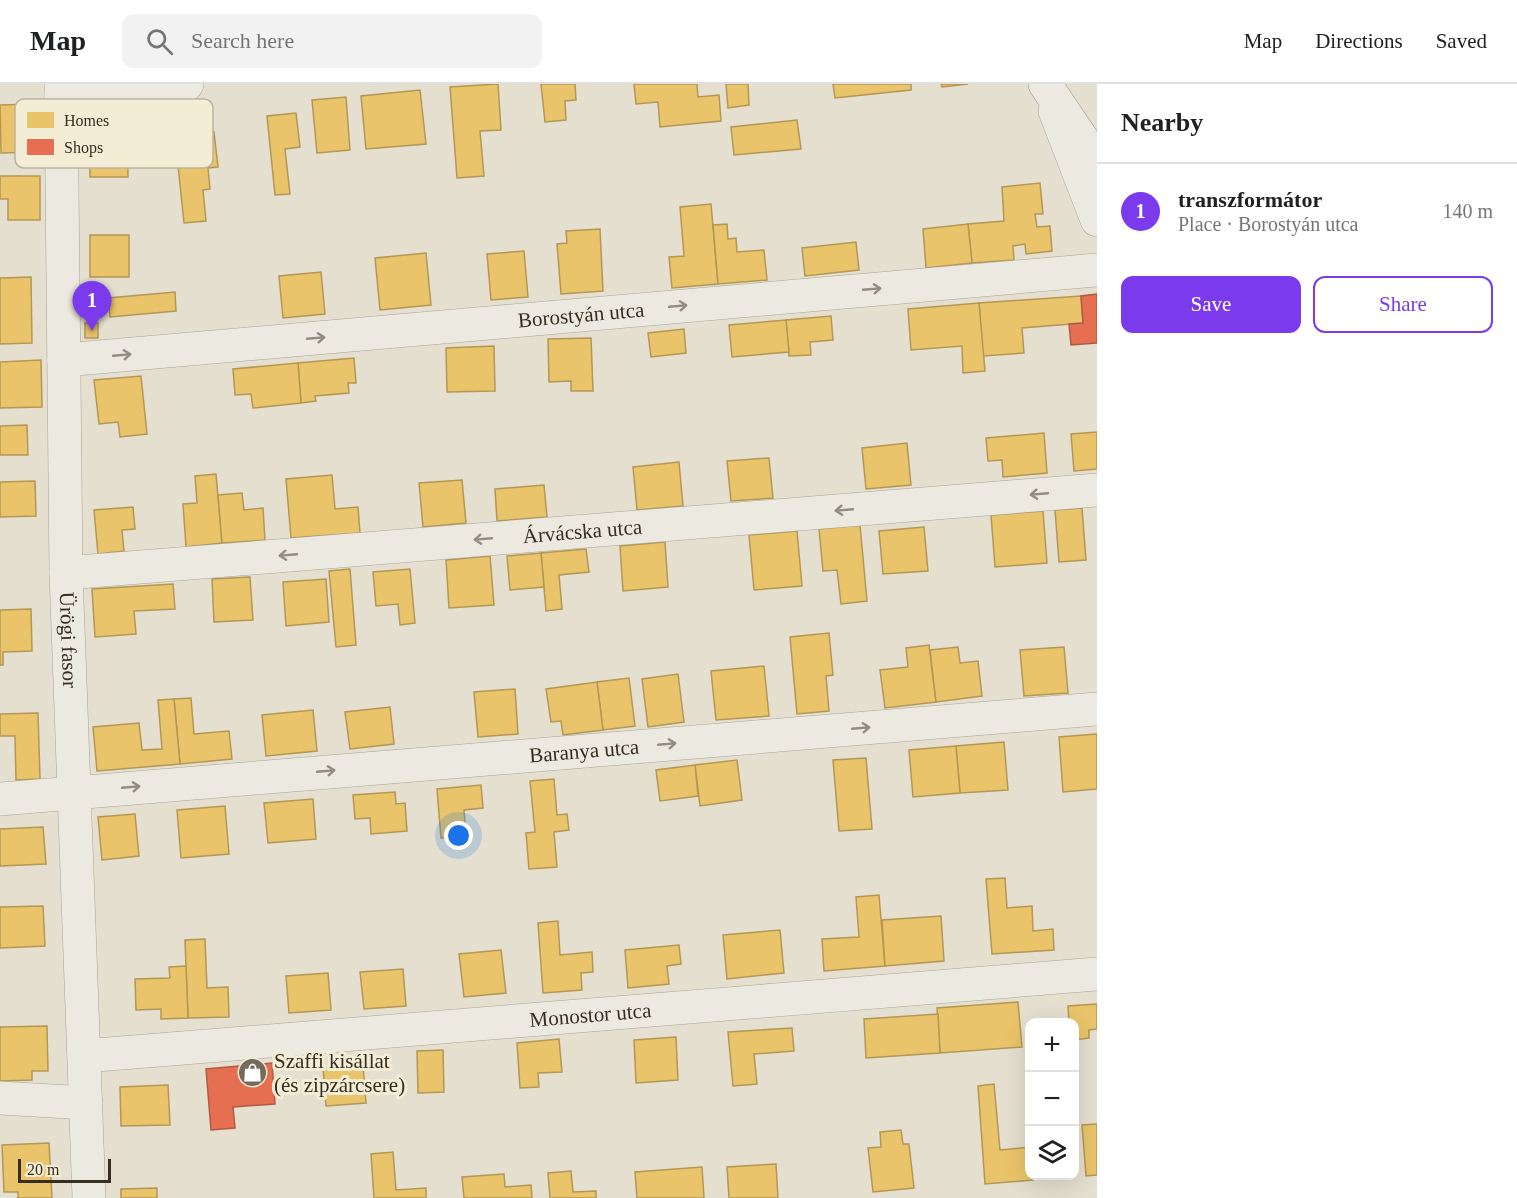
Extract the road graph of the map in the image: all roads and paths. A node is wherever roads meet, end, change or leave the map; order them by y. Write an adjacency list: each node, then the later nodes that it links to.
1 (187, 84): 3 (street)
2 (1045, 85): 4 (street); 6 (street)
3 (61, 90)
4 (1097, 161)
5 (62, 168): 8 (street, Ürögi fasor)
6 (1097, 220)
7 (1097, 270): 8 (street, Borostyán utca, one-way to 7)
8 (64, 360): 10 (street, Ürögi fasor)
9 (1097, 490): 10 (street, Árvácska utca, one-way to 10)
10 (66, 573): 12 (street, Ürögi fasor)
11 (1097, 709): 12 (street, Baranya utca, one-way to 11)
12 (73, 792): 13 (street, Baranya utca); 15 (street, Ürögi fasor)
13 (0, 799)
14 (1097, 974): 15 (street, Monostor utca)
15 (84, 1056): 17 (street, Ürögi fasor)
16 (0, 1098): 17 (street)
17 (86, 1103): 18 (street, Ürögi fasor)
18 (89, 1198)

